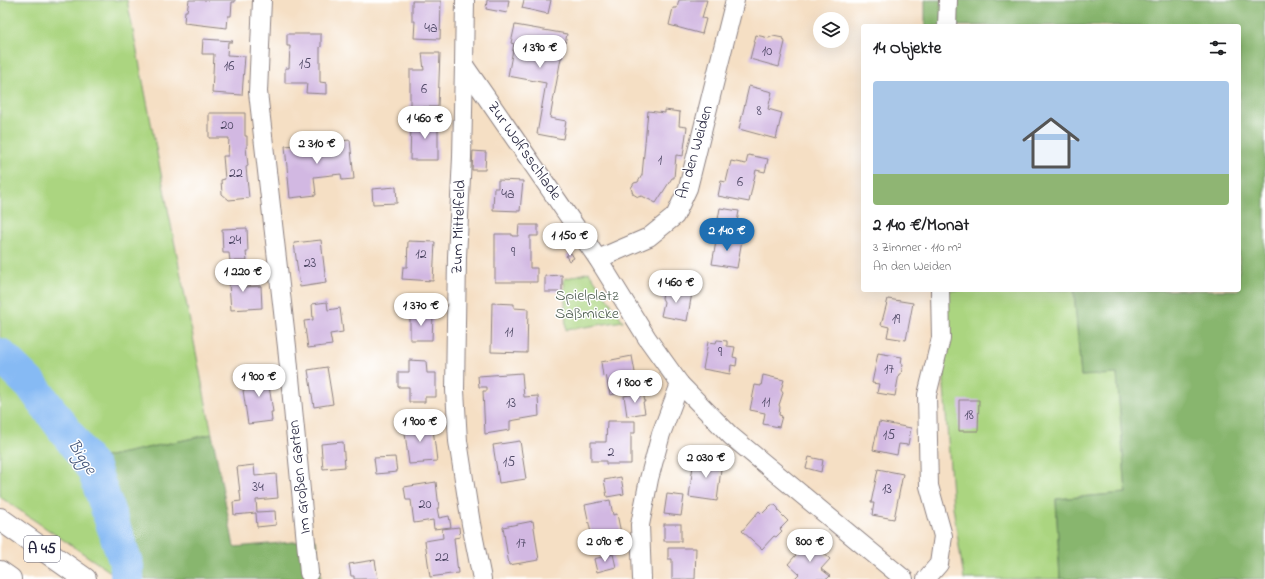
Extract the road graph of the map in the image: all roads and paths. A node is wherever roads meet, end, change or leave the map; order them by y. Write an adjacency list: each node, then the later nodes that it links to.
1 (262, 0): 12 (street, Im Großen Garten)
2 (465, 0): 6 (street)
3 (735, 0): 7 (street, An den Weiden)
4 (948, 0): 5 (street)
5 (947, 24)
6 (464, 65): 7 (street, Zur Wolfsschlade); 15 (street, Zum Mittelfeld)
7 (598, 259): 9 (street, Zur Wolfsschlade)
8 (940, 292): 18 (street)
9 (680, 384): 16 (street); 17 (street, Zur Wolfsschlade)
10 (0, 519): 14 (highway, A 45)
11 (0, 572): 13 (highway, A 45)
12 (309, 573)
13 (10, 579)
14 (85, 579)
15 (482, 579)
16 (642, 579)
17 (904, 579)
18 (926, 579)

